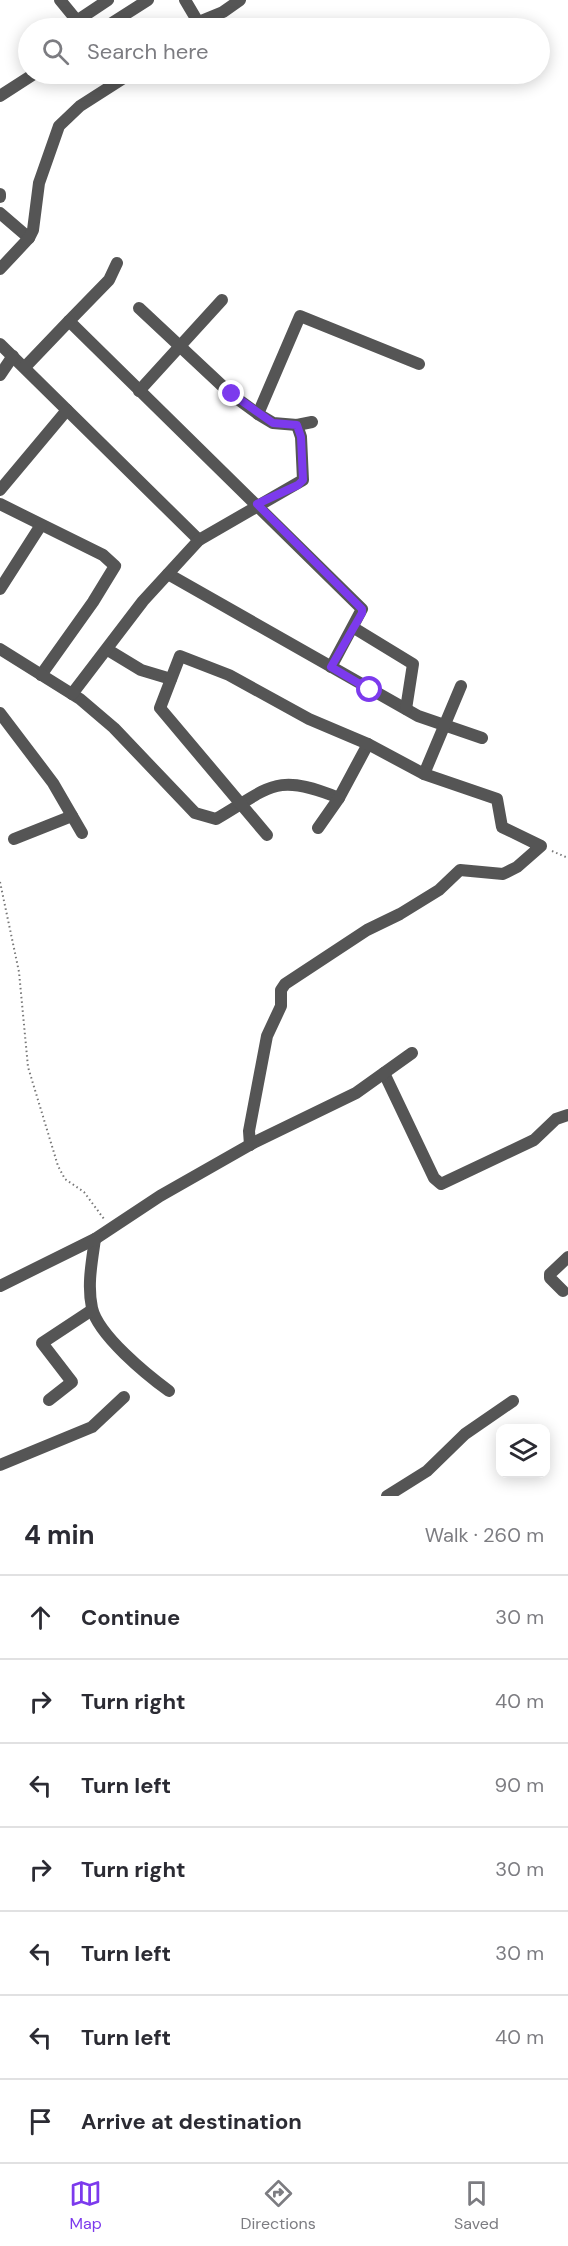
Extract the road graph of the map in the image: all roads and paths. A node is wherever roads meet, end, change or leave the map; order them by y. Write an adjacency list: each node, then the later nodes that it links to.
1 (60, 0): 6 (street)
2 (108, 0): 7 (street)
3 (148, 0): 8 (street)
4 (185, 0): 9 (street)
5 (240, 0): 10 (street)
6 (75, 18)
7 (87, 18)
8 (120, 18)
9 (196, 18)
10 (208, 18)
11 (19, 84): 13 (street)
12 (114, 84): 15 (street)
13 (0, 96)
14 (0, 213): 15 (street)
15 (29, 238): 17 (street)
16 (117, 263): 20 (street)
17 (0, 267)
18 (222, 300): 22 (street)
19 (139, 308): 22 (street)
20 (69, 321): 25 (street); 27 (street)
21 (0, 344): 23 (street)
22 (182, 347): 27 (street); 29 (street)
23 (14, 356): 25 (street); 26 (street)
24 (419, 364): 29 (street)
25 (25, 367): 28 (street)
26 (0, 375)
27 (139, 391): 34 (street)
28 (67, 410): 32 (street); 36 (street)
29 (258, 414): 31 (street)
30 (312, 422): 31 (street)
31 (297, 425): 34 (street)
32 (0, 490)
33 (0, 504): 35 (street)
34 (257, 504): 36 (street); 39 (street)
35 (41, 525): 38 (street); 43 (street)
36 (199, 540): 37 (street)
37 (168, 574): 41 (street); 42 (street)
38 (0, 589)
39 (354, 628): 42 (street); 47 (street)
40 (0, 649): 43 (street)
41 (108, 650): 44 (street); 46 (street)
42 (331, 667): 47 (street)
43 (41, 675): 46 (street)
44 (171, 679): 51 (street); 54 (street)
45 (461, 686): 49 (street)
46 (72, 694): 54 (street)
47 (406, 709): 49 (street)
48 (0, 714): 55 (street)
49 (444, 727): 50 (street); 52 (street)
50 (482, 738)
51 (368, 744): 52 (street); 53 (street)
52 (424, 774): 60 (street)
53 (339, 798): 54 (street); 56 (street)
54 (241, 805): 58 (street)
55 (72, 816): 57 (street); 59 (street)
56 (318, 828)
57 (82, 833)
58 (267, 835)
59 (14, 839)
60 (541, 846): 61 (path); 66 (street)
61 (568, 858)
62 (0, 882): 67 (path)
63 (412, 1053): 64 (street)
64 (384, 1073): 65 (street); 66 (street)
65 (568, 1115)
66 (250, 1145): 67 (street)
67 (111, 1228): 68 (street)
68 (95, 1239): 70 (street); 72 (street)
69 (568, 1257): 71 (street)
70 (0, 1286)
71 (563, 1291)
72 (92, 1310): 73 (street); 75 (street)
73 (170, 1391)
74 (124, 1396): 77 (street)
75 (49, 1400)
76 (513, 1401): 78 (street)
77 (0, 1465)
78 (387, 1496)

